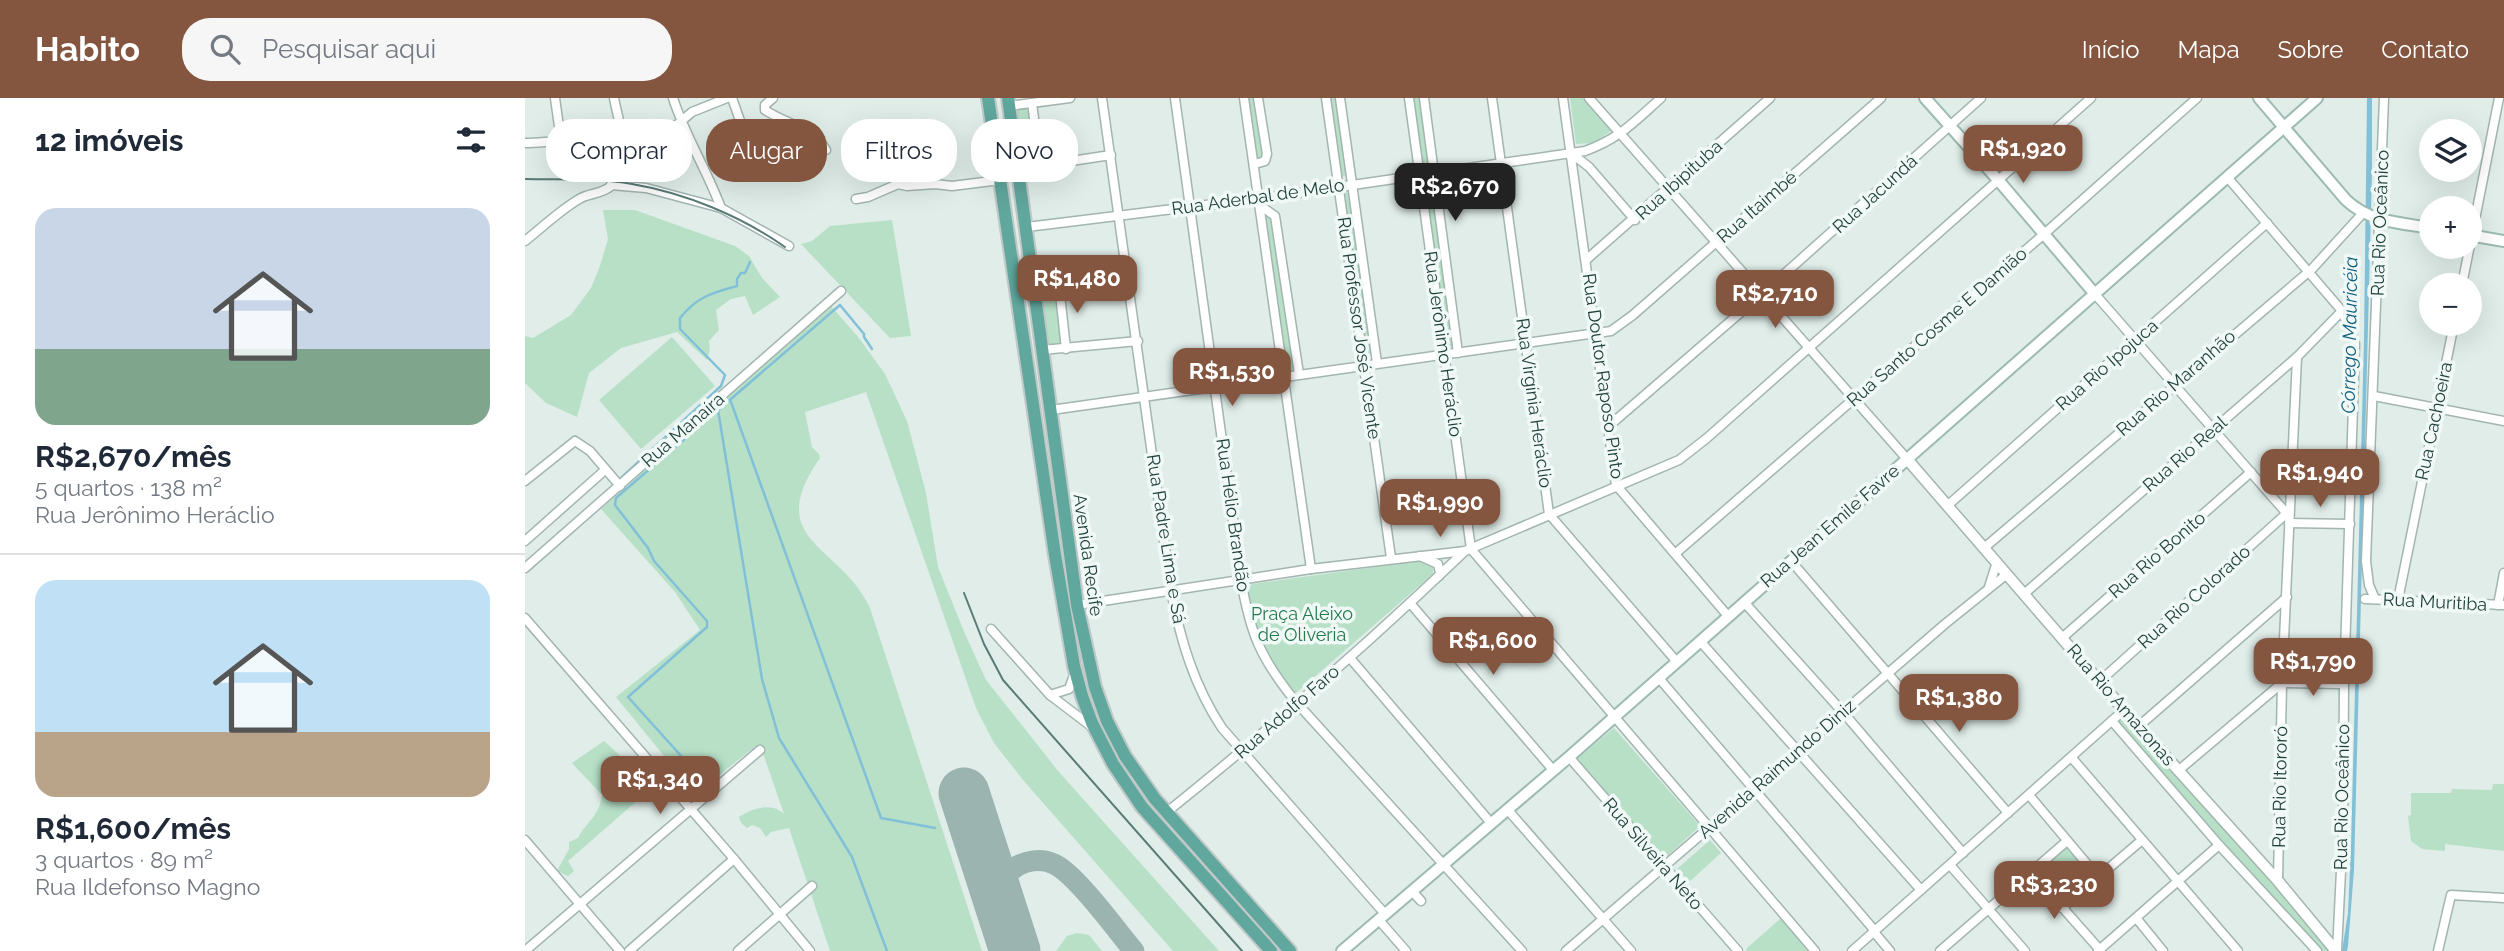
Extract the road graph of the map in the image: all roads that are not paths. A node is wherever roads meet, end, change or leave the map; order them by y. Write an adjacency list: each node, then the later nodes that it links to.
1 (555, 98): 33 (street)
2 (614, 98): 34 (street)
3 (673, 98): 35 (street)
4 (730, 98): 36 (street); 37 (street)
5 (773, 98): 30 (street)
6 (988, 98): 39 (main road, Avenida Recife)
7 (1070, 98): 32 (street)
8 (1102, 98): 48 (street, Rua Padre Lima e Sá)
9 (1175, 98): 67 (street, Rua Hélio Brandão)
10 (1244, 98): 50 (street)
11 (1258, 98): 50 (street)
12 (1326, 98): 62 (street, Rua Professor José Vicente)
13 (1340, 98): 60 (street, Rua Professor José Vicente)
14 (1409, 98): 53 (street, Rua Jerônimo Heráclio)
15 (1424, 98): 52 (street, Rua Jerônimo Heráclio)
16 (1492, 98): 51 (street, Rua Virgínia Heráclio)
17 (1563, 98): 47 (street, Rua Doutor Raposo Pinto)
18 (1589, 98): 43 (street)
19 (1661, 98): 43 (street, Rua Aderbal de Melo)
20 (1770, 98): 63 (street, Rua Ibipituba)
21 (1881, 98): 79 (street, Rua Itaimbé)
22 (1925, 98): 41 (main road)
23 (1981, 98): 41 (street, Rua Jacundá)
24 (2091, 98): 55 (street)
25 (2197, 98): 75 (street, Rua Santo Cosme E Damião)
26 (2259, 98): 42 (main road)
27 (2317, 98): 42 (main road, Rua Jean Emile Favre)
28 (2384, 98): 70 (street, Rua Rio Oceânico)
29 (2499, 98): 64 (street)
30 (764, 101): 38 (street)
31 (1008, 102): 32 (street)
32 (1033, 103): 40 (street)
33 (558, 119)
34 (618, 119)
35 (680, 119)
36 (682, 119)
37 (738, 119)
38 (781, 119)
39 (991, 119)
40 (1035, 119)
41 (1949, 126): 55 (main road); 88 (street, Rua Jacundá)
42 (2284, 127): 54 (main road, Rua Jean Emile Favre); 70 (main road)
43 (1621, 134): 47 (street, Rua Aderbal de Melo); 63 (street)
44 (546, 142): 45 (street)
45 (525, 143)
46 (692, 143): 68 (street)
47 (1571, 153): 51 (street, Rua Aderbal de Melo); 71 (street); 81 (street, Rua Doutor Raposo Pinto)
48 (1111, 155): 49 (street); 69 (street, Rua Padre Lima e Sá)
49 (1078, 160)
50 (1255, 164): 66 (street)
51 (1502, 165): 52 (street, Rua Aderbal de Melo); 94 (street, Rua Virgínia Heráclio)
52 (1434, 174): 53 (street, Rua Aderbal de Melo); 98 (street, Rua Jerônimo Heráclio)
53 (1420, 176): 60 (street, Rua Aderbal de Melo); 99 (street, Rua Jerônimo Heráclio)
54 (2228, 178): 72 (street); 87 (main road, Rua Jean Emile Favre)
55 (1999, 181): 75 (main road); 95 (street)
56 (612, 182): 61 (street)
57 (984, 182): 65 (street)
58 (1000, 182): 157 (main road, Avenida Recife)
59 (1021, 182): 74 (main road, Avenida Recife)
60 (1353, 184): 62 (street, Rua Aderbal de Melo); 101 (street, Rua Professor José Vicente)
61 (611, 185): 68 (street); 77 (street)
62 (1338, 186): 66 (street, Rua Aderbal de Melo); 102 (street, Rua Professor José Vicente)
63 (1668, 188): 71 (street, Rua Ibipituba); 79 (street)
64 (2479, 196)
65 (856, 199)
66 (1258, 202): 67 (street, Rua Aderbal de Melo); 103 (street); 104 (street)
67 (1191, 207): 69 (street, Rua Aderbal de Melo); 106 (street, Rua Hélio Brandão)
68 (722, 208): 80 (street)
69 (1120, 216): 74 (street, Rua Aderbal de Melo); 83 (street, Rua Padre Lima e Sá)
70 (2370, 216): 73 (main road); 82 (street, Rua Rio Maranhão); 107 (street, Rua Rio Oceânico)
71 (1635, 220): 81 (street, Rua Ibipituba)
72 (2267, 223): 82 (street); 92 (street, Rua Rio Ipojuca)
73 (2419, 226)
74 (1027, 227): 85 (main road, Avenida Recife)
75 (2043, 235): 87 (main road); 109 (street, Rua Santo Cosme E Damião)
76 (2482, 237): 78 (main road)
77 (525, 241)
78 (2504, 241)
79 (1716, 242): 88 (street); 90 (street, Rua Itaimbé)
80 (789, 246)
81 (1586, 260): 90 (street, Rua Doutor Raposo Pinto)
82 (2307, 272): 89 (street); 105 (street, Rua Rio Maranhão)
83 (1128, 276): 84 (street); 93 (street, Rua Padre Lima e Sá)
84 (1059, 285): 85 (street); 96 (street)
85 (1034, 287): 97 (main road, Avenida Recife)
86 (841, 291): 120 (street, Rua Manaíra)
87 (2094, 293): 92 (street); 115 (main road, Rua Jean Emile Favre)
88 (1762, 294): 95 (street); 113 (street, Rua Jacundá)
89 (2342, 310): 100 (street, Rua Rio Real); 124 (street, Rua Rio Oceânico)
90 (1595, 334): 94 (street, Rua Itaimbé); 113 (street, Rua Doutor Raposo Pinto)
91 (2451, 336): 110 (street, Rua Cachoeira)
92 (2137, 339): 105 (street); 121 (street, Rua Rio Ipojuca)
93 (1138, 341): 96 (street); 108 (street, Rua Padre Lima e Sá)
94 (1526, 344): 98 (street, Rua Itaimbé); 122 (street, Rua Virgínia Heráclio)
95 (1809, 347): 109 (street); 119 (street)
96 (1066, 349): 97 (street)
97 (1042, 351): 111 (main road, Avenida Recife)
98 (1458, 353): 99 (street, Rua Itaimbé)
99 (1443, 355): 101 (street, Rua Itaimbé); 127 (street, Rua Jerônimo Heráclio)
100 (2297, 357): 114 (street, Rua Rio Real); 123 (street, Rua Rio Itororó)
101 (1377, 363): 102 (street, Rua Itaimbé)
102 (1363, 365): 103 (street, Rua Itaimbé); 130 (street, Rua Professor José Vicente)
103 (1299, 374): 104 (street, Rua Itaimbé)
104 (1286, 376): 106 (street, Rua Itaimbé); 134 (street)
105 (2175, 384): 114 (street); 126 (street, Rua Rio Maranhão)
106 (1214, 387): 108 (street, Rua Itaimbé); 138 (street, Rua Hélio Brandão)
107 (2374, 396): 110 (street); 144 (street, Rua Rio Oceânico)
108 (1145, 398): 111 (street, Rua Itaimbé); 140 (street, Rua Padre Lima e Sá)
109 (1854, 399): 115 (street); 128 (street, Rua Santo Cosme E Damião)
110 (2436, 408): 112 (street); 145 (street, Rua Cachoeira)
111 (1051, 410): 148 (main road, Avenida Recife)
112 (2504, 421)
113 (1610, 425): 119 (street, Rua Doutor Raposo Pinto)
114 (2214, 429): 117 (street); 141 (street, Rua Rio Real)
115 (1907, 459): 121 (street, Rua Rio Amazonas); 131 (main road, Rua Jean Emile Favre)
116 (605, 470): 118 (street); 120 (street); 125 (street)
117 (2251, 471): 123 (street); 153 (street, Rua Rio Bonito)
118 (525, 481)
119 (1616, 485): 122 (street); 128 (street, Rua Doutor Raposo Pinto)
120 (620, 486): 133 (street, Rua Manaíra)
121 (1947, 506): 126 (street, Rua Rio Amazonas)
122 (1549, 514): 127 (street); 156 (street, Rua Virgínia Heráclio)
123 (2288, 517): 124 (street); 142 (street, Rua Rio Itororó); 160 (street, Rua Rio Colorado)
124 (2350, 524): 162 (street, Rua Rio Oceânico)
125 (525, 541)
126 (1985, 548): 132 (street, Rua Rio Amazonas)
127 (1468, 550): 129 (street); 137 (street, Rua Adolfo Faro); 167 (street)
128 (1676, 553): 150 (street, Rua Doutor Raposo Pinto)
129 (1417, 555): 130 (street); 137 (street)
130 (1391, 558): 134 (street)
131 (1791, 561): 146 (main road, Rua Jean Emile Favre); 158 (street)
132 (1997, 562): 136 (street, Rua Rio Amazonas); 139 (street)
133 (525, 568)
134 (1311, 569): 138 (street)
135 (2504, 573): 149 (street)
136 (2007, 574): 139 (street, Avenida Raimundo Diniz); 141 (street, Rua Rio Amazonas)
137 (1438, 576): 147 (street, Rua Adolfo Faro)
138 (1241, 579): 140 (street); 164 (street, Rua Hélio Brandão)
139 (1989, 587): 158 (street, Avenida Raimundo Diniz)
140 (1171, 590): 148 (street); 172 (street, Rua Padre Lima e Sá)
141 (2024, 594): 153 (street, Rua Rio Amazonas)
142 (2287, 597): 161 (street, Rua Rio Itororó); 169 (street)
143 (2365, 599): 144 (street, Rua Muritiba)
144 (2375, 599): 145 (street, Rua Muritiba)
145 (2398, 600): 149 (street, Rua Muritiba)
146 (1744, 602): 150 (main road, Rua Jean Emile Favre); 166 (street)
147 (1410, 603): 155 (street, Rua Adolfo Faro); 176 (street)
148 (1077, 605): 182 (main road, Avenida Recife)
149 (2501, 605)
150 (1728, 616): 154 (main road, Rua Jean Emile Favre)
151 (525, 618): 181 (street)
152 (991, 629): 163 (street)
153 (2062, 638): 160 (street, Rua Rio Amazonas)
154 (1700, 640): 156 (main road, Rua Jean Emile Favre); 173 (street)
155 (1350, 658): 164 (street, Rua Adolfo Faro); 184 (street)
156 (1677, 662): 159 (main road, Rua Jean Emile Favre)
157 (1075, 672): 163 (street); 170 (main road, Avenida Recife)
158 (1888, 674): 166 (street, Avenida Raimundo Diniz); 183 (street)
159 (1658, 677): 167 (main road, Rua Jean Emile Favre); 178 (street)
160 (2100, 681): 165 (street, Rua Rio Amazonas)
161 (2282, 682): 162 (street); 177 (street); 197 (street, Rua Rio Itororó)
162 (2344, 684): 234 (street, Rua Rio Oceânico)
163 (1050, 695): 170 (street)
164 (1296, 702): 172 (street, Rua Adolfo Faro); 193 (street, Rua Hélio Brandão)
165 (2124, 710): 168 (street); 169 (street, Rua Rio Amazonas)
166 (1843, 712): 173 (street, Avenida Raimundo Diniz); 190 (street)
167 (1613, 718): 174 (main road, Rua Jean Emile Favre); 185 (street)
168 (2112, 721): 175 (street); 189 (street, Rua Rio Amazonas)
169 (2139, 726): 177 (street, Rua Rio Amazonas)
170 (1095, 730): 221 (main road, Avenida Recife)
171 (760, 750): 181 (street)
172 (1242, 752): 182 (street, Rua Adolfo Faro); 208 (street, Rua Padre Lima e Sá)
173 (1797, 752): 178 (street, Avenida Raimundo Diniz); 200 (street)
174 (1569, 757): 176 (main road, Rua Jean Emile Favre); 194 (street, Rua Silveira Neto)
175 (2072, 758): 179 (street); 187 (street)
176 (1553, 770): 180 (main road, Rua Jean Emile Favre)
177 (2179, 770): 197 (street, Rua Rio Amazonas)
178 (1754, 789): 185 (street, Avenida Raimundo Diniz); 211 (street)
179 (2029, 795): 183 (street); 188 (street)
180 (1507, 809): 184 (main road, Rua Jean Emile Favre); 209 (street)
181 (690, 810): 191 (street); 204 (street)
182 (1167, 812): 222 (main road, Avenida Recife)
183 (2008, 813): 190 (street)
184 (1491, 823): 193 (main road, Rua Jean Emile Favre)
185 (1709, 828): 194 (street, Avenida Raimundo Diniz); 227 (street)
186 (525, 840): 204 (street)
187 (2142, 840): 196 (street); 198 (street)
188 (2067, 841): 195 (street); 196 (street)
189 (2220, 845): 198 (street); 233 (street, Rua Rio Amazonas)
190 (1963, 853): 192 (street)
191 (734, 859): 207 (street); 218 (street)
192 (1950, 864): 200 (street); 206 (street)
193 (1443, 865): 201 (main road, Rua Jean Emile Favre); 224 (street, Rua Hélio Brandão)
194 (1663, 866): 209 (street, Avenida Raimundo Diniz); 226 (street, Rua Silveira Neto)
195 (2031, 872): 205 (street); 206 (street)
196 (2098, 877): 205 (street)
197 (2278, 881): 234 (street, Rua Rio Amazonas)
198 (2178, 882): 210 (street); 232 (street)
199 (812, 886): 207 (street)
200 (1921, 890): 211 (street)
201 (1412, 891): 203 (street); 208 (main road, Rua Jean Emile Favre)
202 (2504, 898): 235 (street)
203 (1421, 901)
204 (581, 906): 216 (street); 217 (street)
205 (2062, 908): 215 (street)
206 (1989, 909): 214 (street); 230 (street)
207 (780, 914): 219 (street); 220 (street)
208 (1382, 917): 213 (main road, Rua Jean Emile Favre); 223 (street, Rua Padre Lima e Sá)
209 (1602, 918): 212 (street, Avenida Raimundo Diniz); 225 (street)
210 (2137, 919): 215 (street); 231 (street)
211 (1874, 931): 228 (street); 229 (street)
212 (1569, 948)
213 (1347, 949)
214 (1947, 949)
215 (2099, 950)
216 (526, 951)
217 (620, 951)
218 (629, 951)
219 (738, 951)
220 (810, 951)
221 (1271, 951)
222 (1290, 951)
223 (1406, 951)
224 (1522, 951)
225 (1631, 951)
226 (1738, 951)
227 (1815, 951)
228 (1852, 951)
229 (1890, 951)
230 (2025, 951)
231 (2163, 951)
232 (2238, 951)
233 (2317, 951)
234 (2336, 951)
235 (2438, 951)

